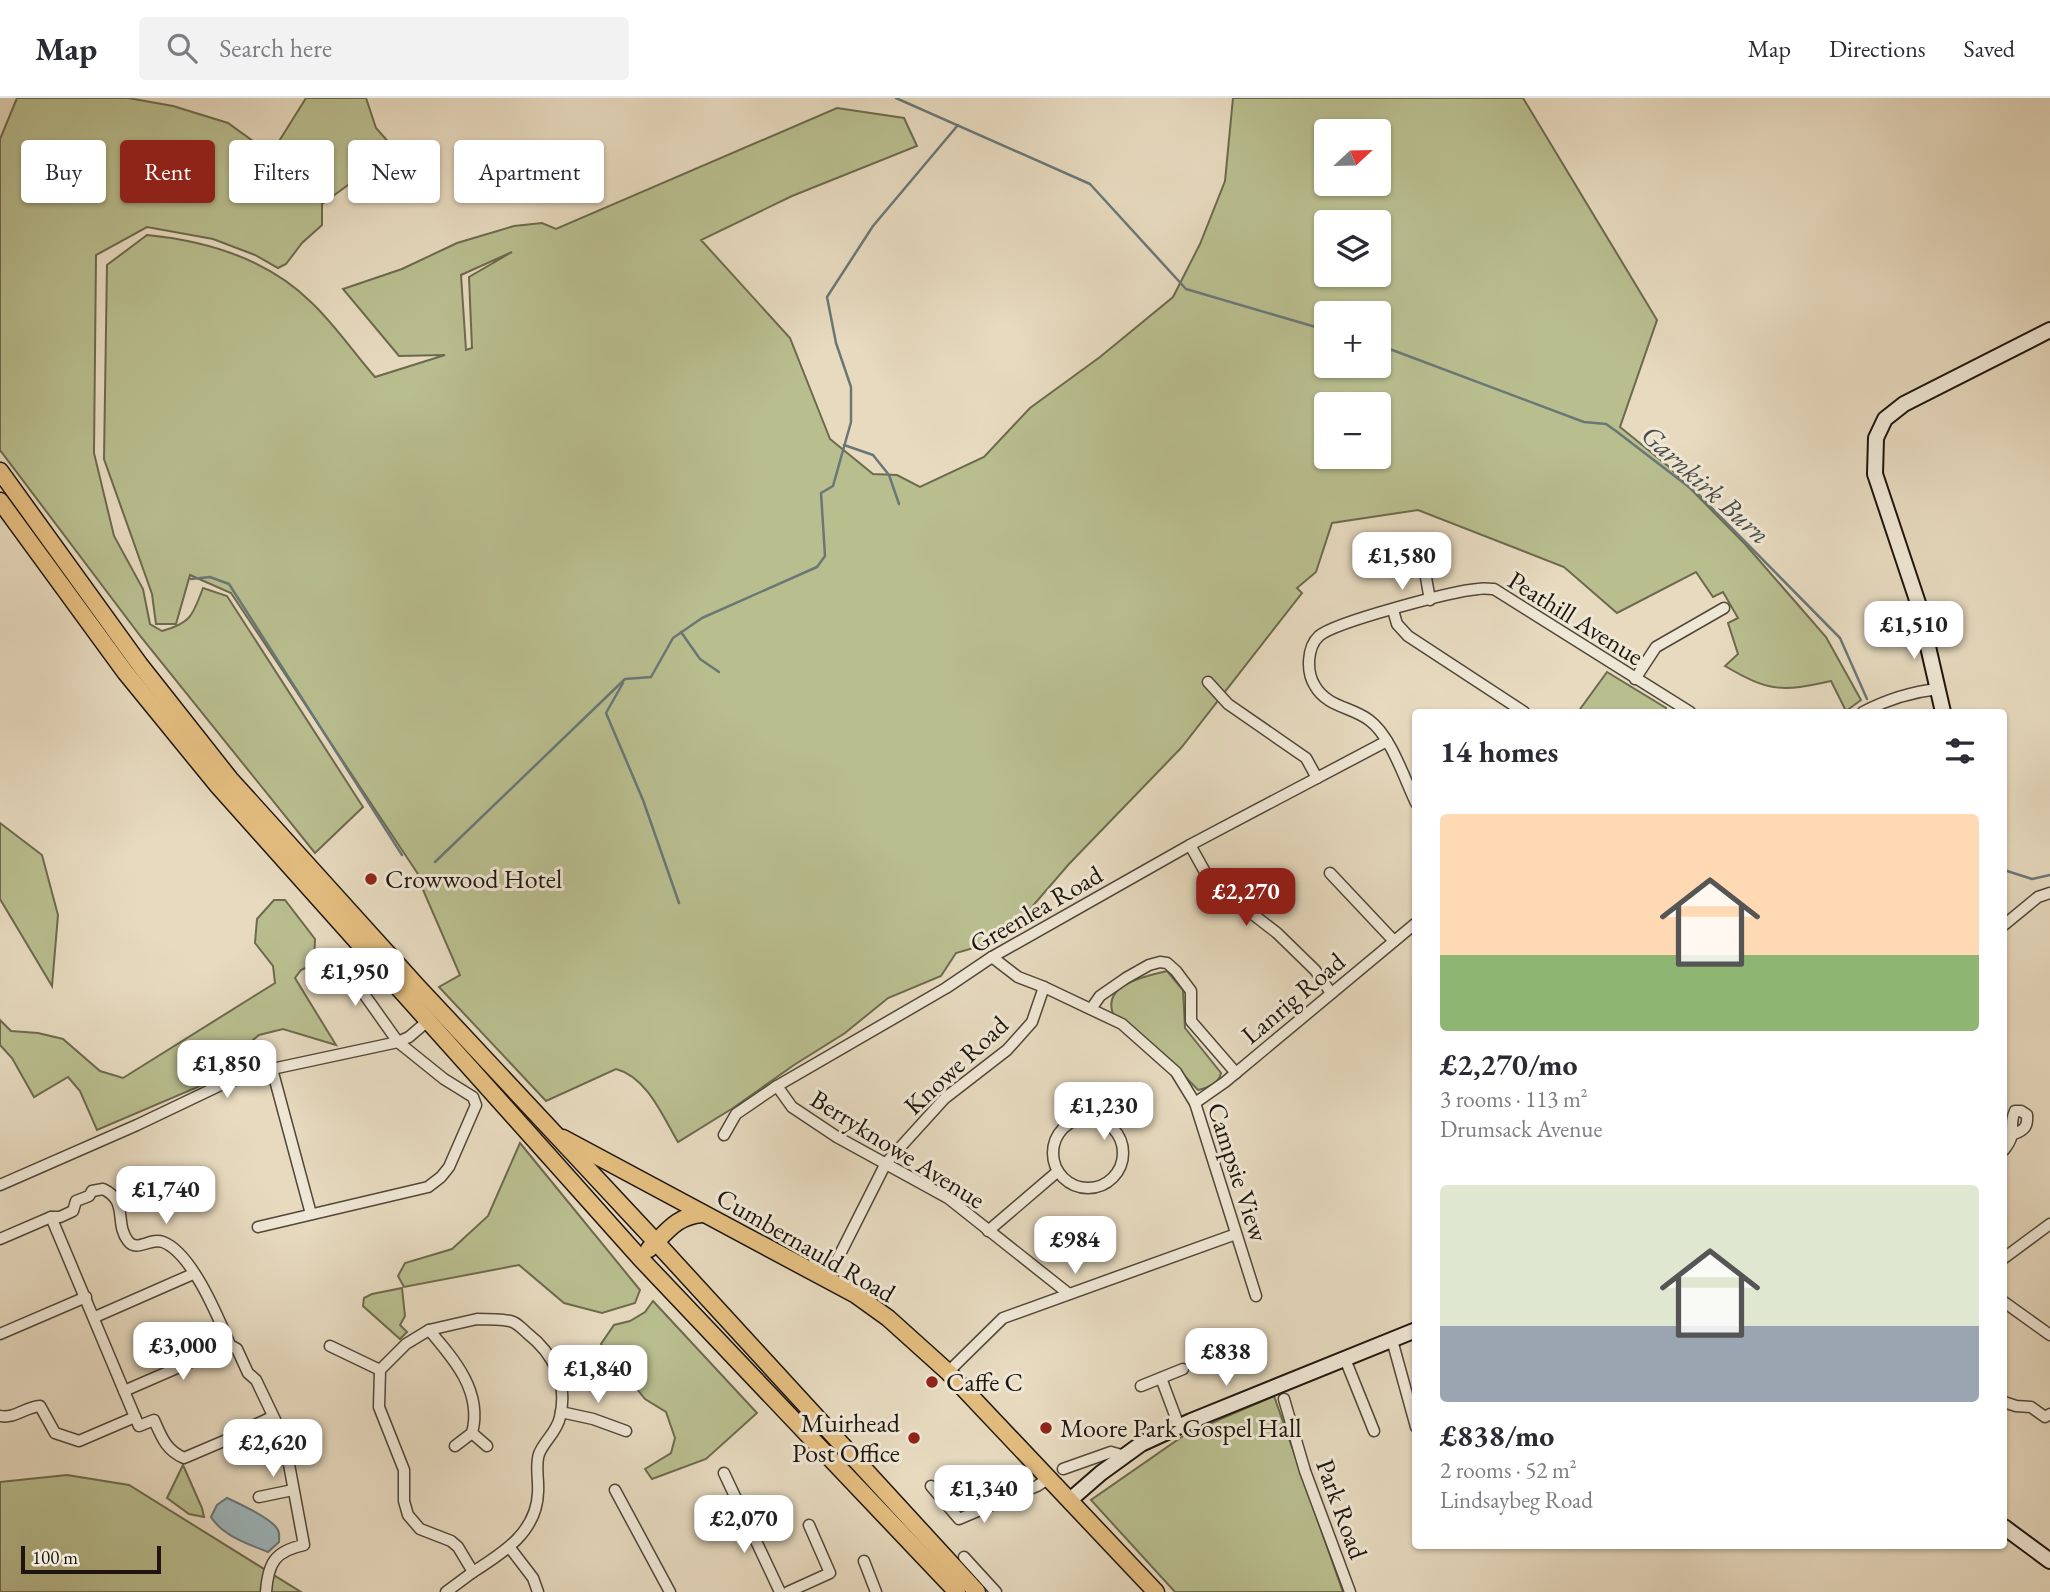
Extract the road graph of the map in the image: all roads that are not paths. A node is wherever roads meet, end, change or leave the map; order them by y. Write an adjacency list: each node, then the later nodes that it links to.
1 (2050, 330): 10 (main road)
2 (0, 471): 29 (main road)
3 (0, 501): 29 (main road)
4 (1416, 548): 5 (street)
5 (1430, 600): 7 (street, Peathill Avenue); 8 (street, Peathill Avenue)
6 (1724, 608): 8 (street)
7 (1393, 610): 11 (street); 15 (street, Peathill Avenue)
8 (1635, 679): 12 (street, Peathill Avenue)
9 (1208, 682): 16 (street)
10 (1938, 689): 13 (street); 14 (main road)
11 (1519, 709)
12 (1685, 709)
13 (1869, 709)
14 (1942, 709)
15 (1387, 741): 16 (street, Greenlea Road); 17 (street, Peathill Avenue)
16 (1317, 778): 18 (street, Greenlea Road)
17 (1412, 794)
18 (1190, 845): 25 (street, Greenlea Road); 27 (street)
19 (1330, 873): 23 (street)
20 (2050, 893): 21 (street)
21 (2007, 923)
22 (1412, 926): 23 (street, Lanrig Road)
23 (1394, 941): 27 (street, Lanrig Road)
24 (337, 956): 30 (street)
25 (992, 957): 26 (street, Campsie View); 33 (street, Greenlea Road)
26 (1044, 987): 28 (street, Campsie View); 39 (street, Knowe Road)
27 (1331, 993): 32 (street, Lanrig Road)
28 (1091, 1009): 32 (street); 34 (street, Campsie View)
29 (434, 1015): 30 (street); 35 (main road); 52 (main road)
30 (398, 1042): 31 (street); 42 (street)
31 (272, 1069): 41 (street); 42 (street)
32 (1236, 1073): 34 (street, Lanrig Road)
33 (776, 1086): 37 (street, Greenlea Road); 39 (street, Berryknowe Avenue)
34 (1195, 1103): 48 (street, Campsie View)
35 (549, 1130): 43 (main road, Cumbernauld Road); 50 (main road)
36 (2014, 1134): 38 (street)
37 (724, 1135)
38 (2007, 1145)
39 (886, 1163): 47 (street, Berryknowe Avenue); 54 (street, Knowe Road)
40 (1057, 1172): 40 (street); 47 (street)
41 (0, 1185)
42 (311, 1214): 46 (street)
43 (702, 1214): 50 (main road); 54 (main road, Cumbernauld Road)
44 (51, 1217): 49 (street); 53 (street); 57 (street)
45 (2050, 1224): 51 (street)
46 (258, 1227)
47 (989, 1231): 55 (street, Berryknowe Avenue)
48 (1236, 1234): 55 (street); 56 (street, Campsie View)
49 (0, 1239)
50 (656, 1242): 52 (main road); 112 (main road)
51 (2007, 1256)
52 (640, 1258): 111 (main road)
53 (193, 1274): 59 (street); 65 (street)
54 (827, 1280): 70 (main road, Cumbernauld Road)
55 (1069, 1294): 70 (street)
56 (1256, 1296)
57 (86, 1297): 59 (street); 62 (street)
58 (2007, 1304): 63 (street)
59 (95, 1317): 73 (street)
60 (429, 1330): 69 (street); 76 (street); 85 (street)
61 (1412, 1332): 64 (main road)
62 (0, 1334)
63 (2050, 1335)
64 (1392, 1340): 67 (main road); 77 (street)
65 (230, 1346): 73 (street); 81 (street)
66 (330, 1346): 69 (street)
67 (1345, 1359): 82 (main road); 83 (street)
68 (1183, 1369): 71 (street)
69 (380, 1370): 103 (street)
70 (948, 1372): 91 (main road, Cumbernauld Road)
71 (1161, 1378): 72 (street); 82 (street)
72 (1140, 1386)
73 (124, 1391): 80 (street)
74 (1283, 1399): 115 (street, Park Road)
75 (2007, 1403): 78 (street)
76 (561, 1412): 84 (street); 99 (street)
77 (1412, 1412)
78 (2050, 1414)
79 (0, 1416): 80 (street)
80 (135, 1417): 81 (street)
81 (272, 1417): 93 (street)
82 (1179, 1426): 88 (main road)
83 (1374, 1430)
84 (625, 1431)
85 (472, 1433): 86 (street); 87 (street)
86 (456, 1446)
87 (487, 1446)
88 (1125, 1456): 89 (street); 96 (main road)
89 (1071, 1470)
90 (724, 1473): 108 (street)
91 (1049, 1479): 92 (street); 96 (main road, Cumbernauld Road)
92 (932, 1486)
93 (293, 1490): 95 (street); 104 (street)
94 (615, 1490): 107 (street)
95 (259, 1497)
96 (1070, 1500): 114 (main road, Cumbernauld Road)
97 (809, 1525): 109 (street)
98 (2007, 1529): 102 (main road)
99 (510, 1548): 103 (street); 106 (street)
100 (964, 1557): 113 (street)
101 (864, 1561): 110 (street)
102 (2050, 1561)
103 (473, 1572): 105 (street)
104 (266, 1592)
105 (446, 1592)
106 (538, 1592)
107 (670, 1592)
108 (780, 1592)
109 (788, 1592)
110 (876, 1592)
111 (957, 1592)
112 (977, 1592)
113 (996, 1592)
114 (1156, 1592)
115 (1350, 1592)

